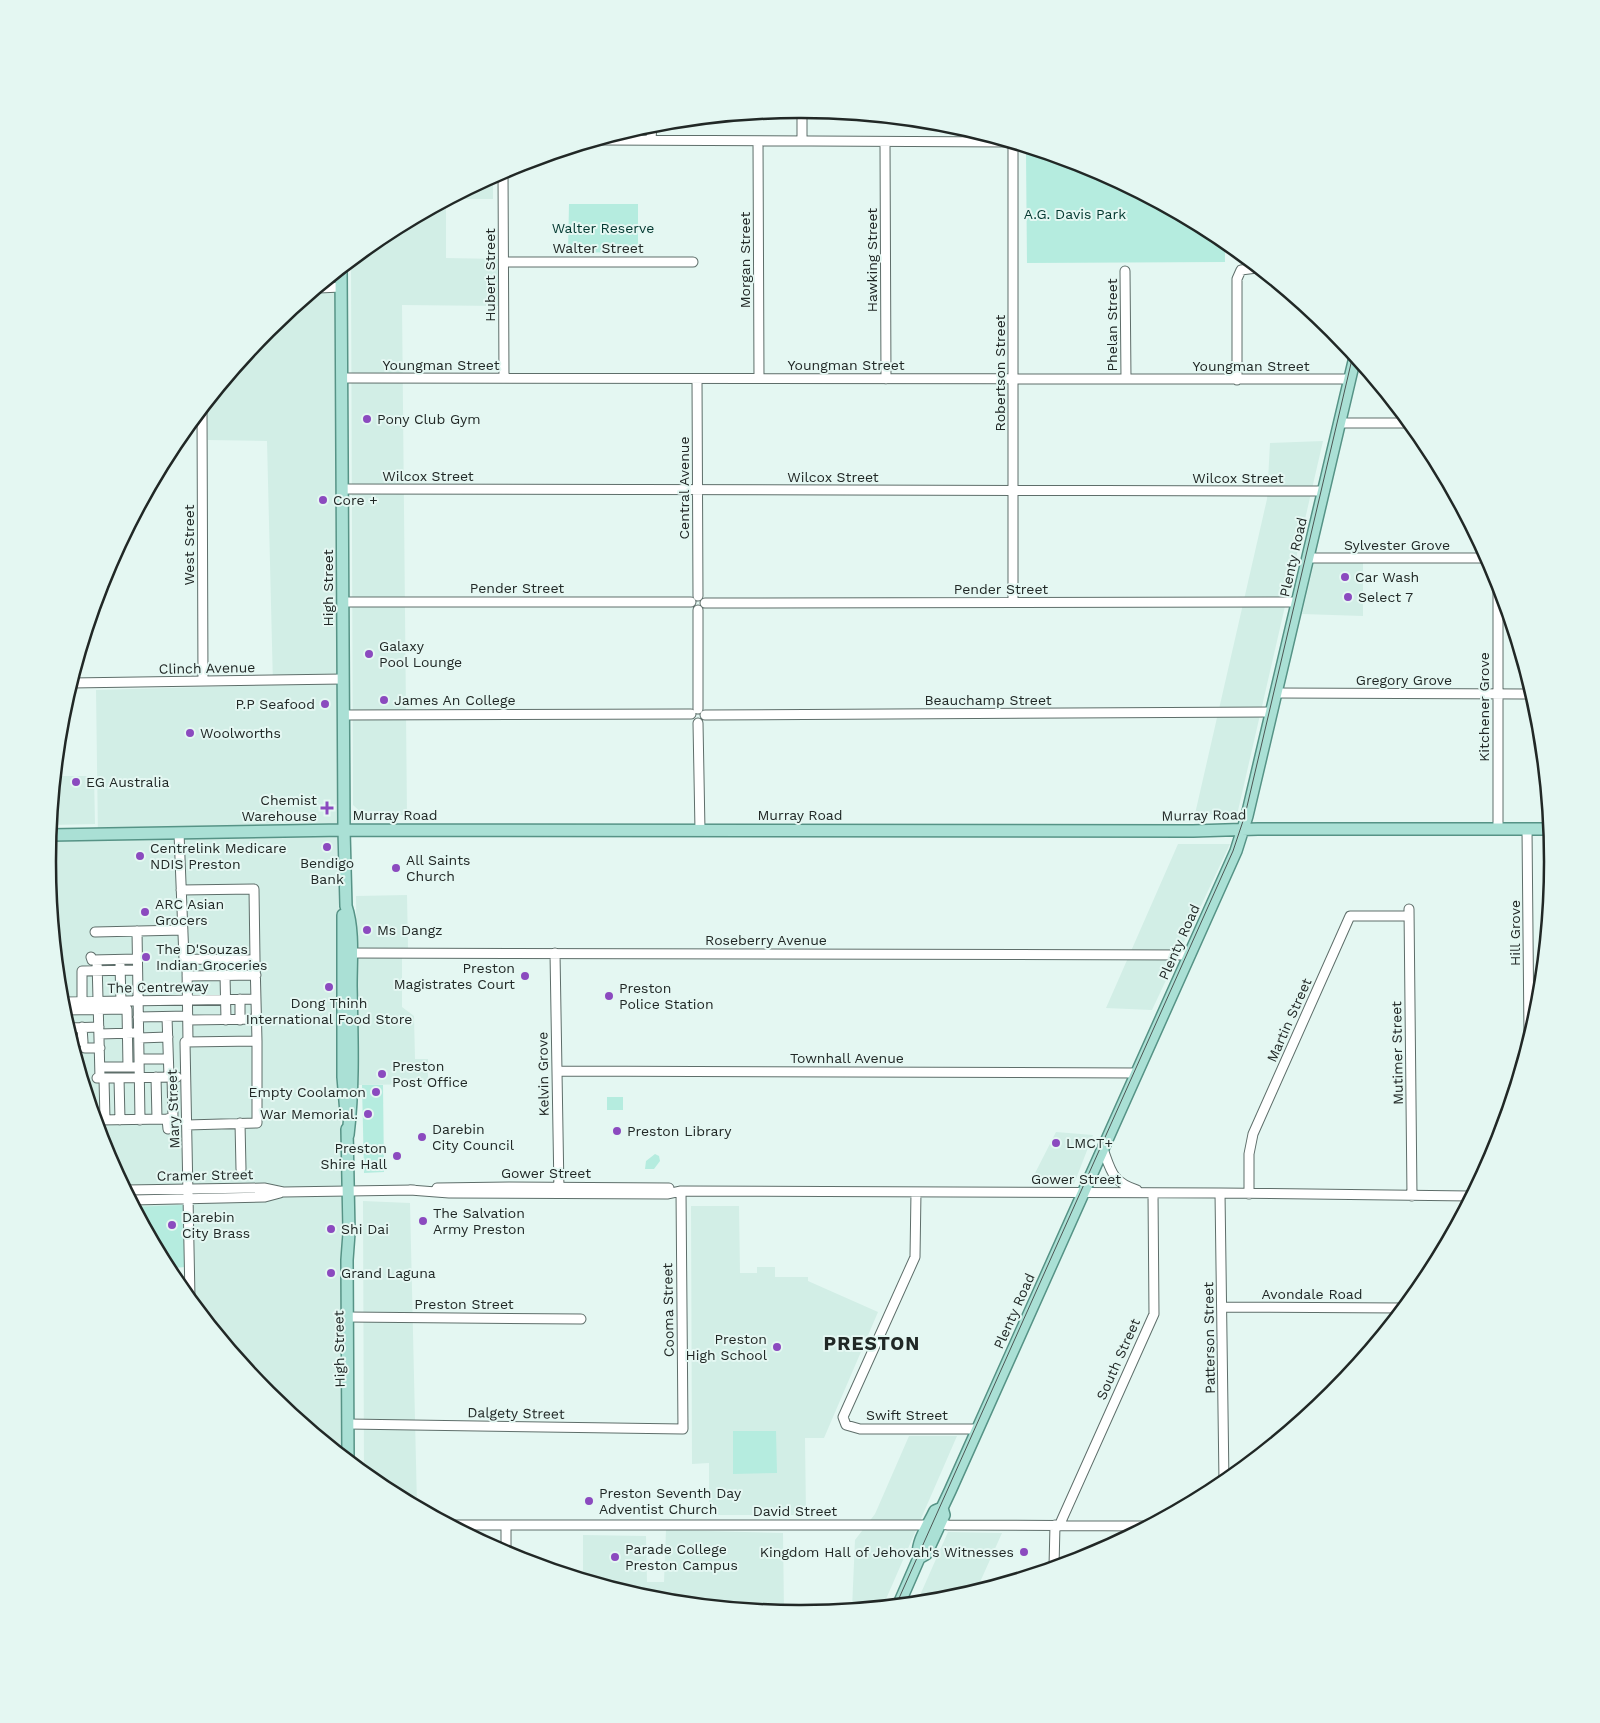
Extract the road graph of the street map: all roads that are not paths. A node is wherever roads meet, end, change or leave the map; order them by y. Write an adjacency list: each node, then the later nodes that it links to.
1 (802, 118): 6 (street)
2 (651, 133): 4 (street)
3 (621, 140): 4 (street)
4 (651, 140): 5 (street)
5 (758, 141): 6 (street); 21 (street, Morgan Street)
6 (802, 141): 7 (street)
7 (885, 142): 8 (street); 22 (street, Hawking Street)
8 (991, 143)
9 (1011, 149): 24 (street, Robertson Street)
10 (504, 179): 11 (street, Hubert Street)
11 (504, 262): 12 (street, Walter Street); 20 (street, Hubert Street)
12 (693, 262)
13 (1250, 269): 27 (street)
14 (1125, 271): 25 (street, Phelan Street)
15 (341, 276): 17 (main road, High Street)
16 (327, 288): 17 (street)
17 (341, 288): 19 (main road, High Street)
18 (1353, 365): 26 (main road, Plenty Road)
19 (342, 378): 20 (street, Youngman Street); 31 (main road, High Street)
20 (504, 378): 23 (street, Youngman Street)
21 (759, 378): 22 (street, Youngman Street); 23 (street, Youngman Street)
22 (886, 378): 24 (street, Youngman Street)
23 (697, 379): 32 (street, Central Avenue)
24 (1014, 379): 25 (street, Youngman Street); 33 (street, Robertson Street)
25 (1126, 379): 27 (street, Youngman Street)
26 (1350, 379): 27 (street, Youngman Street); 29 (main road, Plenty Road)
27 (1237, 380)
28 (202, 420): 43 (street, West Street)
29 (1340, 423): 30 (street); 34 (main road, Plenty Road)
30 (1401, 424)
31 (342, 489): 32 (street, Wilcox Street); 38 (main road, High Street)
32 (698, 491): 33 (street, Wilcox Street); 37 (street, Central Avenue)
33 (1013, 491): 34 (street, Wilcox Street); 39 (street, Robertson Street)
34 (1324, 491): 35 (main road, Plenty Road)
35 (1308, 558): 36 (street, Sylvester Grove); 40 (main road, Plenty Road)
36 (1478, 558)
37 (698, 600): 38 (street, Pender Street); 39 (street, Pender Street); 49 (street)
38 (343, 602): 42 (main road, High Street)
39 (1013, 602): 40 (street, Pender Street)
40 (1297, 602): 45 (main road, Plenty Road)
41 (1498, 606): 46 (street, Kitchener Grove)
42 (343, 680): 43 (street, Clinch Avenue); 50 (main road, High Street)
43 (203, 681): 44 (street, Clinch Avenue)
44 (79, 683)
45 (1276, 693): 46 (street, Gregory Grove); 48 (main road, Plenty Road)
46 (1498, 694): 47 (street, Gregory Grove); 51 (street, Kitchener Grove)
47 (1524, 694)
48 (1272, 712): 49 (street, Beauchamp Street); 56 (main road, Plenty Road)
49 (698, 713): 50 (street, Beauchamp Street); 55 (street)
50 (344, 715): 54 (main road, High Street)
51 (1498, 829): 52 (main road, Murray Road); 56 (main road, Murray Road)
52 (1527, 829): 53 (main road, Murray Road); 81 (street, Hill Grove)
53 (1543, 829)
54 (344, 830): 55 (main road, Murray Road); 57 (main road, Murray Road); 64 (main road, High Street)
55 (700, 830): 56 (main road, Murray Road)
56 (1243, 830): 66 (main road, Plenty Road)
57 (179, 833): 58 (main road, Murray Road); 59 (street)
58 (57, 835)
59 (181, 890): 61 (street); 69 (street)
60 (1409, 912): 132 (street, Martin Street); 133 (street, Mutimer Street)
61 (183, 930): 62 (street); 69 (street)
62 (137, 931): 63 (street); 68 (street)
63 (95, 932)
64 (347, 953): 65 (street, Roseberry Avenue); 125 (main road, High Street)
65 (555, 953): 66 (street, Roseberry Avenue); 105 (street, Kelvin Grove)
66 (1190, 954): 106 (main road, Plenty Road)
67 (120, 959): 68 (street); 70 (street); 71 (street)
68 (137, 959): 72 (street)
69 (255, 960): 74 (street)
70 (98, 970): 71 (street); 80 (street); 83 (street)
71 (120, 970): 72 (street); 79 (street)
72 (137, 970): 86 (street)
73 (224, 975): 74 (street); 75 (street); 78 (street, Mary Street)
74 (256, 975): 77 (street)
75 (225, 999): 76 (street, The Centreway); 78 (street, The Centreway); 90 (street)
76 (240, 999): 77 (street, The Centreway); 91 (street)
77 (256, 999): 89 (street)
78 (187, 1000): 86 (street, The Centreway); 88 (street, Mary Street)
79 (121, 1001): 83 (street, The Centreway); 86 (street, The Centreway)
80 (82, 1002): 82 (street, The Centreway); 83 (street, The Centreway)
81 (1530, 1004)
82 (71, 1005)
83 (99, 1005): 84 (street); 85 (street); 94 (street)
84 (71, 1007)
85 (128, 1009): 86 (street); 95 (street)
86 (138, 1009): 87 (street); 96 (street)
87 (168, 1016): 88 (street); 97 (street)
88 (188, 1018): 90 (street); 99 (street, Mary Street)
89 (256, 1019): 91 (street); 98 (street)
90 (226, 1020): 91 (street)
91 (240, 1020)
92 (76, 1027): 93 (street)
93 (82, 1027): 94 (street); 100 (street)
94 (99, 1030): 95 (street); 100 (street)
95 (128, 1033): 96 (street); 104 (street)
96 (139, 1035): 97 (street); 102 (street)
97 (168, 1037): 101 (street)
98 (256, 1041): 99 (street); 118 (street)
99 (188, 1042): 119 (street, Mary Street)
100 (100, 1048): 103 (street)
101 (168, 1059): 102 (street); 108 (street)
102 (139, 1063): 104 (street); 111 (street)
103 (100, 1067): 104 (street); 109 (street)
104 (128, 1067)
105 (557, 1070): 106 (street, Townhall Avenue); 124 (street, Kelvin Grove)
106 (1137, 1072): 121 (main road, Plenty Road)
107 (156, 1077): 108 (street); 111 (street); 113 (street)
108 (173, 1077): 114 (street)
109 (100, 1078): 110 (street); 112 (street)
110 (120, 1078): 111 (street); 116 (street)
111 (139, 1078): 117 (street)
112 (101, 1114)
113 (157, 1119): 114 (street); 117 (street)
114 (167, 1119): 120 (street)
115 (103, 1120): 116 (street)
116 (120, 1120): 117 (street)
117 (140, 1120)
118 (240, 1123): 119 (street); 122 (street)
119 (187, 1124): 131 (street, Mary Street)
120 (168, 1129)
121 (1104, 1149): 128 (main road, Plenty Road); 129 (street)
122 (240, 1169)
123 (133, 1190): 131 (street, Cramer Street)
124 (559, 1190): 125 (street, Gower Street); 126 (street, Gower Street)
125 (349, 1191): 131 (street, Cramer Street); 139 (main road, High Street)
126 (682, 1191): 127 (street, Gower Street); 143 (street, Cooma Street)
127 (916, 1192): 128 (street, Gower Street); 142 (street, Swift Street)
128 (1084, 1193): 129 (street, Gower Street); 142 (main road, Plenty Road)
129 (1149, 1193): 130 (street, Gower Street); 150 (street, South Street)
130 (1220, 1193): 132 (street, Gower Street); 137 (street, Patterson Street)
131 (188, 1194): 135 (street, Cramer Street); 136 (street, Mary Street)
132 (1249, 1194): 133 (street, Gower Street)
133 (1412, 1196): 134 (street, Gower Street)
134 (1464, 1196)
135 (138, 1199)
136 (190, 1286)
137 (1222, 1307): 138 (street, Avondale Road); 146 (street, Patterson Street)
138 (1394, 1308)
139 (350, 1317): 140 (street, Preston Street); 141 (main road, High Street)
140 (582, 1319)
141 (352, 1424): 143 (street, Dalgety Street); 144 (main road, High Street); 145 (main road, High Street)
142 (978, 1428): 147 (main road, Plenty Road)
143 (683, 1429)
144 (349, 1453)
145 (354, 1457)
146 (1224, 1472)
147 (934, 1524): 149 (street, David Street); 150 (street, David Street); 154 (main road, Plenty Road)
148 (464, 1525): 149 (street, David Street)
149 (506, 1525): 152 (street)
150 (1057, 1526): 151 (street, David Street); 153 (street, South Street)
151 (1135, 1526)
152 (506, 1545)
153 (1054, 1560)
154 (902, 1598)

